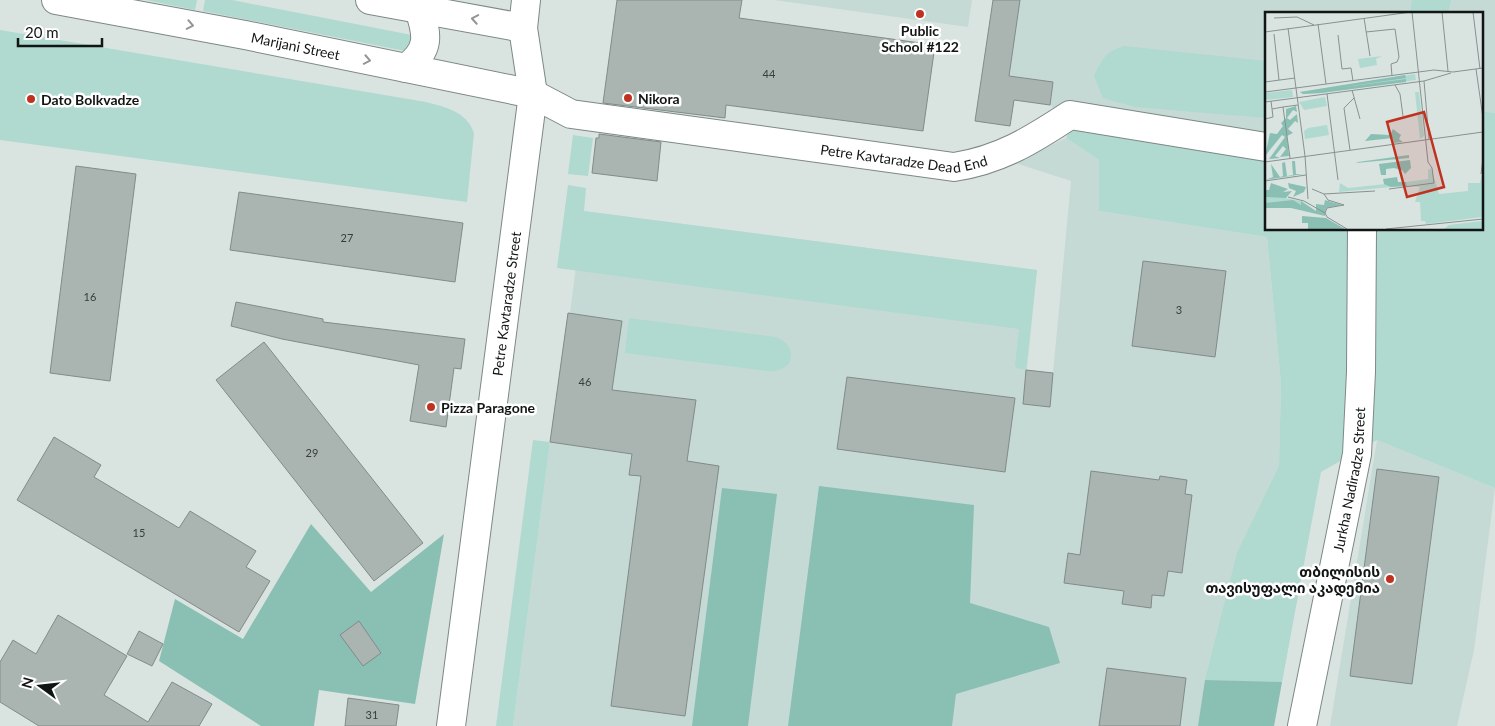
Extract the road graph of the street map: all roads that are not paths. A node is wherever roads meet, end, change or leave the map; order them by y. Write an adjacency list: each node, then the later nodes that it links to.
1 (56, 0): 6 (street, Marijani Street, one-way to 6)
2 (370, 0): 4 (street)
3 (526, 0): 5 (street, Petre Kavtaradze Street)
4 (419, 9): 5 (street, one-way to 4); 6 (street)
5 (523, 28): 7 (street, Petre Kavtaradze Street)
6 (406, 68): 7 (street, Marijani Street)
7 (533, 94): 8 (street, Petre Kavtaradze Dead End); 10 (street, Petre Kavtaradze Street)
8 (1265, 147)
9 (1362, 230): 11 (street, Jurkha Nadiradze Street)
10 (451, 726)
11 (1302, 726)

